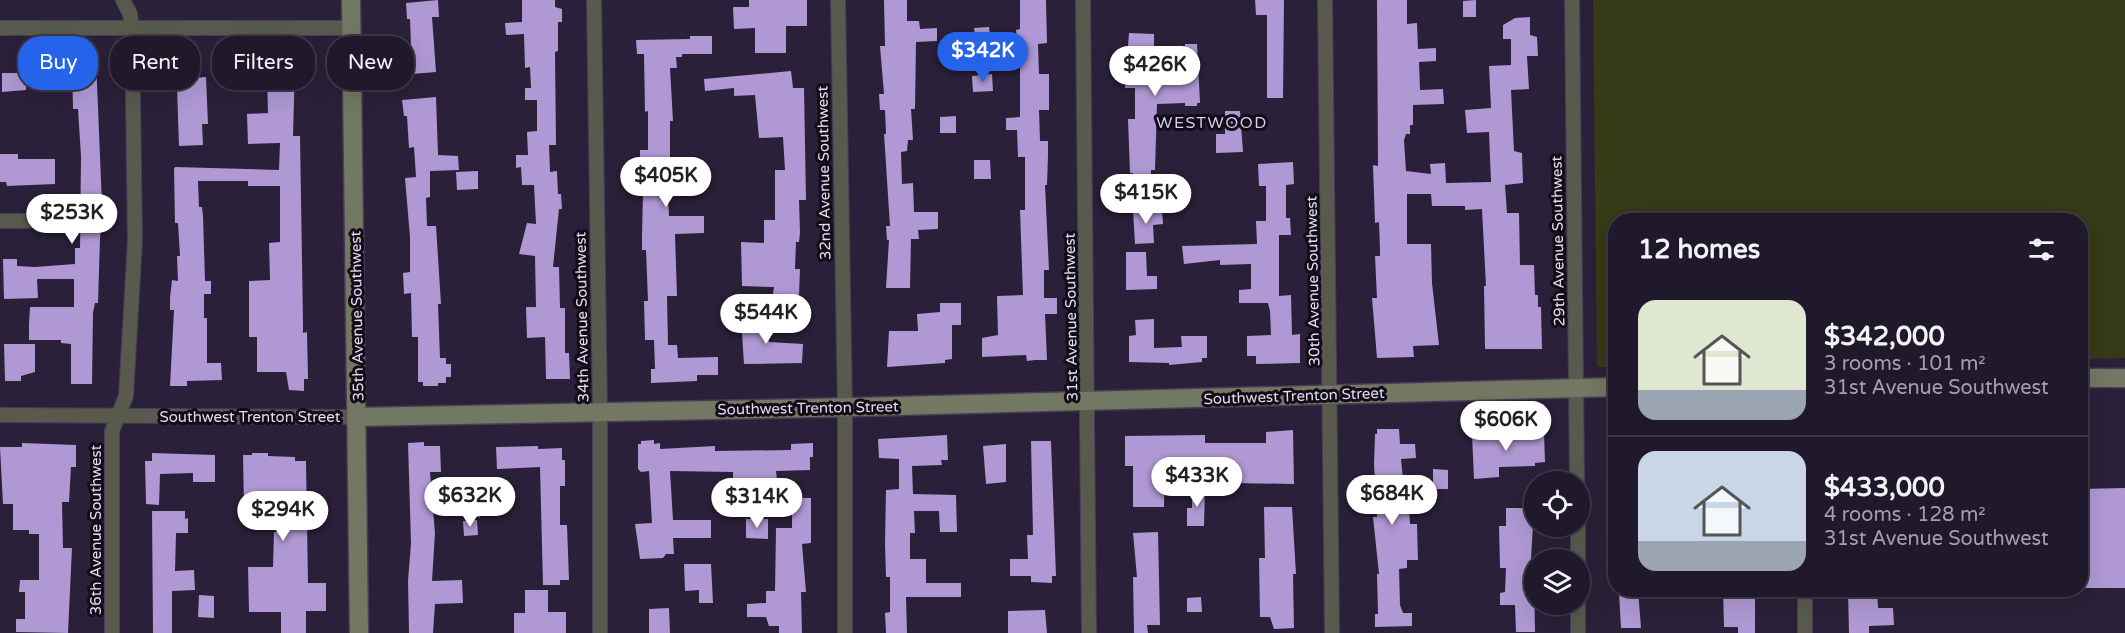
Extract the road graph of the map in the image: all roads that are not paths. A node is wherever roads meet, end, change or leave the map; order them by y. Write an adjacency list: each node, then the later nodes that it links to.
1 (123, 0): 9 (street, 36th Avenue Southwest)
2 (351, 0): 10 (street, 35th Avenue Southwest)
3 (594, 0): 20 (street, 34th Avenue Southwest)
4 (838, 0): 19 (street, 32nd Avenue Southwest)
5 (1083, 0): 18 (street, 31st Avenue Southwest)
6 (1325, 0): 17 (street, 30th Avenue Southwest)
7 (1572, 0): 16 (street, 29th Avenue Southwest)
8 (0, 28): 9 (street)
9 (132, 28): 10 (street); 22 (street, 36th Avenue Southwest)
10 (352, 28): 23 (street, 35th Avenue Southwest)
11 (0, 221): 12 (street)
12 (28, 221)
13 (2088, 378): 14 (street)
14 (2125, 378)
15 (1608, 387): 16 (street, Southwest Trenton Street)
16 (1576, 388): 17 (street, Southwest Trenton Street); 24 (street, 29th Avenue Southwest)
17 (1331, 394): 18 (street, Southwest Trenton Street); 32 (street, 30th Avenue Southwest)
18 (1089, 402): 19 (street, Southwest Trenton Street); 31 (street, 31st Avenue Southwest)
19 (845, 408): 20 (street, Southwest Trenton Street); 30 (street, 32nd Avenue Southwest)
20 (600, 411): 23 (street, Southwest Trenton Street); 29 (street, 34th Avenue Southwest)
21 (0, 416): 22 (street, Southwest Trenton Street)
22 (118, 417): 23 (street, Southwest Trenton Street); 27 (street, 36th Avenue Southwest)
23 (358, 417): 28 (street, 35th Avenue Southwest)
24 (1577, 471)
25 (1805, 597): 34 (street)
26 (1578, 615): 33 (street)
27 (112, 633)
28 (359, 633)
29 (600, 633)
30 (845, 633)
31 (1089, 633)
32 (1332, 633)
33 (1578, 633)
34 (1805, 633)

